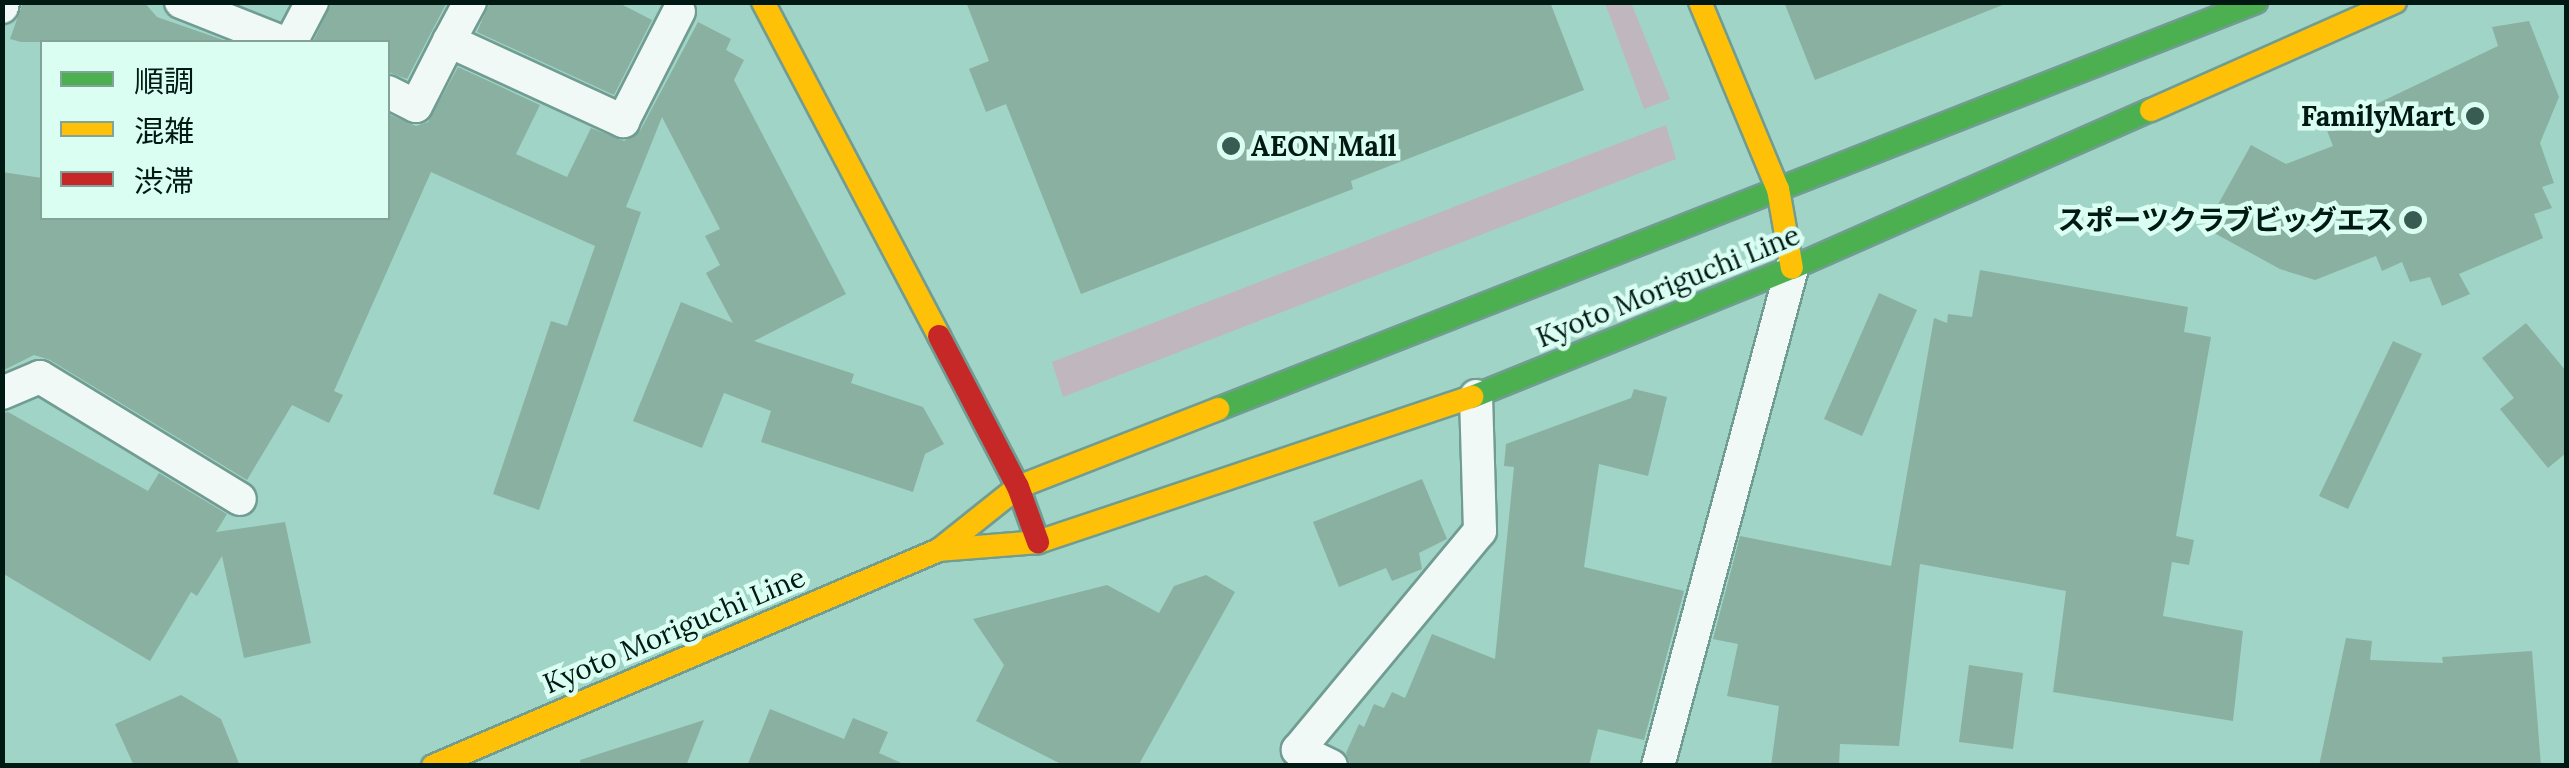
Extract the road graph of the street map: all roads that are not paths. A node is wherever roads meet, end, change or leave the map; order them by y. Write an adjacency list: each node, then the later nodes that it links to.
1 (181, 2): 9 (street)
2 (312, 2): 10 (street)
3 (470, 2): 11 (street)
4 (763, 2): 17 (main road)
5 (1700, 2): 13 (main road)
6 (2256, 2): 13 (main road, Kyoto Moriguchi Line)
7 (2395, 2): 14 (main road, Kyoto Moriguchi Line)
8 (680, 5): 11 (street)
9 (277, 40)
10 (292, 40)
11 (449, 41): 12 (street)
12 (390, 93)
13 (1778, 189): 14 (main road); 17 (main road, Kyoto Moriguchi Line)
14 (1792, 268): 16 (main road, Kyoto Moriguchi Line); 23 (street)
15 (2, 393): 18 (street)
16 (1476, 396): 19 (main road, Kyoto Moriguchi Line); 22 (street)
17 (1018, 488): 19 (main road); 20 (main road, Kyoto Moriguchi Line)
18 (240, 499)
19 (1038, 542): 20 (main road, Kyoto Moriguchi Line)
20 (939, 550): 21 (main road, Kyoto Moriguchi Line)
21 (433, 766)
22 (1331, 766)
23 (1658, 766)

